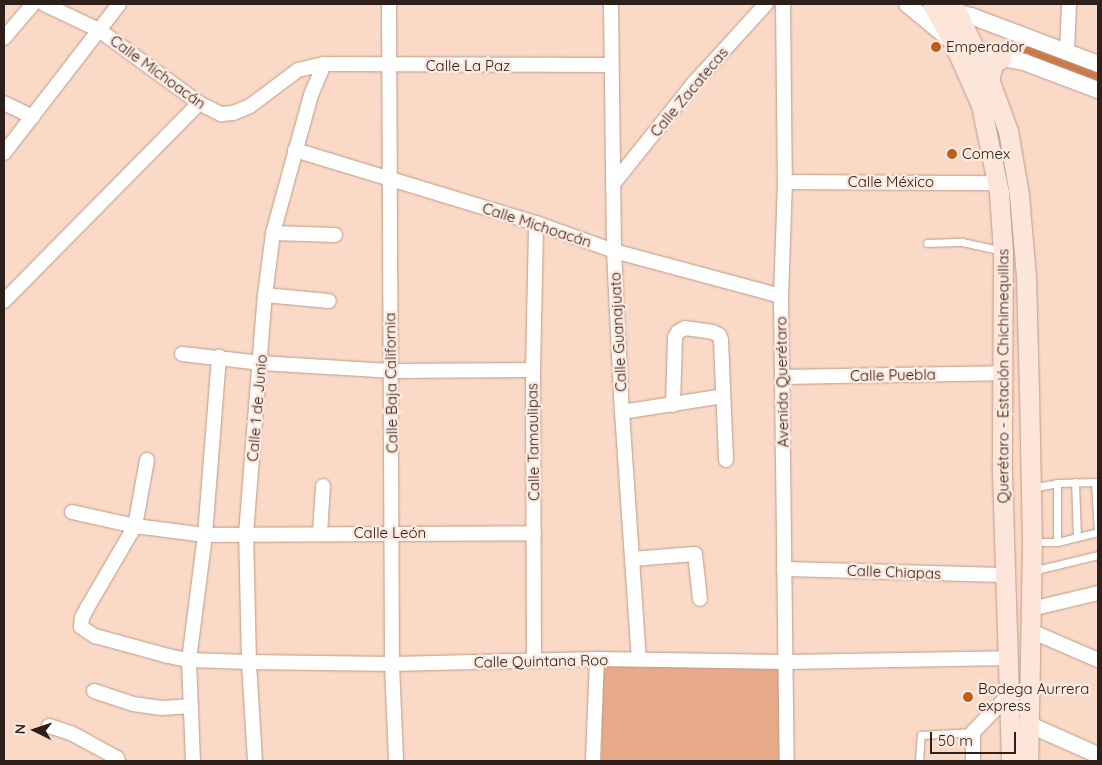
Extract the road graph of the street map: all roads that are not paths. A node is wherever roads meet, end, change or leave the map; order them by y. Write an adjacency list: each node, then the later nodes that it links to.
1 (33, 4): 13 (street)
2 (44, 4): 12 (street, Calle Michoacán)
3 (119, 4): 12 (street)
4 (389, 4): 23 (street, Calle Baja California)
5 (611, 4): 22 (street, Calle Guanajuato)
6 (766, 4): 33 (street, Calle Zacatecas)
7 (784, 4): 32 (street, Avenida Querétaro)
8 (908, 4): 15 (street)
9 (915, 4): 11 (street)
10 (1069, 4): 17 (street)
11 (944, 7): 14 (street); 15 (main road, Querétaro - Estación Chichimequillas); 16 (main road, Querétaro - Estación Chichimequillas)
12 (99, 30): 27 (street, Calle Michoacán); 28 (street)
13 (4, 38)
14 (1037, 41): 17 (street); 19 (street)
15 (953, 42): 16 (street); 34 (main road, Querétaro - Estación Chichimequillas)
16 (976, 50): 18 (street); 24 (main road, Querétaro - Estación Chichimequillas)
17 (1067, 52): 21 (street)
18 (1002, 58): 19 (street); 24 (main road)
19 (1024, 62): 25 (street)
20 (324, 64): 23 (street, Calle La Paz); 27 (street, Calle Michoacán); 29 (street, Calle 1 de Junio)
21 (1098, 64)
22 (611, 65): 23 (street, Calle La Paz); 33 (street, Calle Guanajuato)
23 (391, 66): 31 (street, Calle Baja California)
24 (989, 79): 62 (main road, Querétaro - Estación Chichimequillas)
25 (1098, 90)
26 (4, 103): 28 (street)
27 (199, 103): 43 (street)
28 (33, 117): 30 (street)
29 (295, 150): 31 (street, Calle Michoacán); 36 (street, Calle 1 de Junio)
30 (4, 153)
31 (390, 180): 35 (street, Calle Michoacán); 49 (street, Calle Baja California)
32 (785, 182): 34 (street, Calle México); 42 (street, Avenida Querétaro)
33 (614, 183): 39 (street, Calle Guanajuato)
34 (997, 183): 40 (main road, Querétaro - Estación Chichimequillas)
35 (536, 223): 39 (street, Calle Michoacán); 48 (street, Calle Tamaulipas)
36 (273, 233): 37 (street); 41 (street, Calle 1 de Junio)
37 (335, 236)
38 (927, 243): 40 (lane)
39 (614, 251): 42 (street, Calle Michoacán); 54 (street, Calle Guanajuato)
40 (1003, 251): 50 (main road, Querétaro - Estación Chichimequillas)
41 (265, 295): 44 (street); 47 (street, Calle 1 de Junio)
42 (781, 296): 51 (street, Avenida Querétaro)
43 (4, 301)
44 (329, 301)
45 (182, 354): 46 (street)
46 (219, 357): 47 (street); 70 (street)
47 (260, 363): 49 (street); 69 (street, Calle 1 de Junio)
48 (532, 370): 49 (street); 68 (street, Calle Tamaulipas)
49 (390, 371): 65 (street, Calle Baja California)
50 (1004, 373): 51 (street, Calle Puebla); 57 (main road, Querétaro - Estación Chichimequillas)
51 (782, 377): 77 (street, Avenida Querétaro)
52 (723, 396): 53 (street); 53 (street); 56 (street)
53 (673, 405): 54 (street)
54 (622, 412): 76 (street, Calle Guanajuato)
55 (147, 460): 64 (street)
56 (726, 460)
57 (1002, 473): 62 (main road); 74 (main road, Querétaro - Estación Chichimequillas)
58 (1075, 482): 59 (lane); 60 (lane); 71 (lane)
59 (1096, 482): 66 (lane)
60 (1056, 483): 62 (lane); 73 (lane)
61 (323, 486): 67 (street)
62 (1031, 488): 72 (main road, Querétaro - Estación Chichimequillas)
63 (72, 512): 64 (street, Calle León)
64 (136, 526): 70 (street, Calle León); 87 (street, Calle Quintana Roo)
65 (393, 532): 67 (street, Calle León); 68 (street, Calle León); 92 (street, Calle Baja California)
66 (1098, 532): 71 (lane)
67 (320, 533): 69 (street, Calle León)
68 (534, 533): 89 (street, Calle Tamaulipas)
69 (246, 534): 70 (street, Calle León); 90 (street, Calle 1 de Junio)
70 (205, 535): 87 (street)
71 (1077, 537): 73 (lane)
72 (1032, 542): 73 (lane); 78 (main road, Querétaro - Estación Chichimequillas)
73 (1057, 542)
74 (1004, 548): 79 (main road, Querétaro - Estación Chichimequillas); 93 (main road)
75 (1098, 555): 78 (lane)
76 (632, 559): 81 (street); 86 (street, Calle Guanajuato)
77 (784, 569): 79 (street, Calle Chiapas); 91 (street, Avenida Querétaro)
78 (1032, 571): 82 (main road, Querétaro - Estación Chichimequillas)
79 (1005, 575): 84 (main road, Querétaro - Estación Chichimequillas)
80 (1098, 593): 82 (street)
81 (700, 600)
82 (1031, 609): 83 (main road, Querétaro - Estación Chichimequillas)
83 (1031, 631): 88 (street); 93 (main road, Querétaro - Estación Chichimequillas)
84 (1008, 658): 91 (street, Calle Quintana Roo); 95 (main road, Querétaro - Estación Chichimequillas)
85 (597, 659): 86 (street, Calle Quintana Roo); 89 (street, Calle Quintana Roo); 105 (street)
86 (639, 659): 91 (street, Calle Quintana Roo)
87 (189, 660): 90 (street, Calle Quintana Roo); 96 (street)
88 (1098, 660)
89 (534, 661): 92 (street, Calle Quintana Roo)
90 (249, 662): 92 (street, Calle Quintana Roo); 103 (street, Calle 1 de Junio)
91 (786, 662): 106 (street, Avenida Querétaro)
92 (392, 664): 104 (street, Calle Baja California)
93 (1029, 676): 97 (main road, Querétaro - Estación Chichimequillas)
94 (94, 691): 96 (street)
95 (1010, 694): 99 (street); 109 (main road, Querétaro - Estación Chichimequillas)
96 (191, 706): 102 (street)
97 (1028, 724): 100 (street); 110 (main road, Querétaro - Estación Chichimequillas)
98 (49, 726): 101 (street)
99 (973, 732): 107 (lane); 108 (street)
100 (1098, 755)
101 (118, 761)
102 (193, 761)
103 (255, 761)
104 (396, 761)
105 (593, 761)
106 (787, 761)
107 (919, 761)
108 (973, 761)
109 (1011, 761)
110 (1028, 761)

